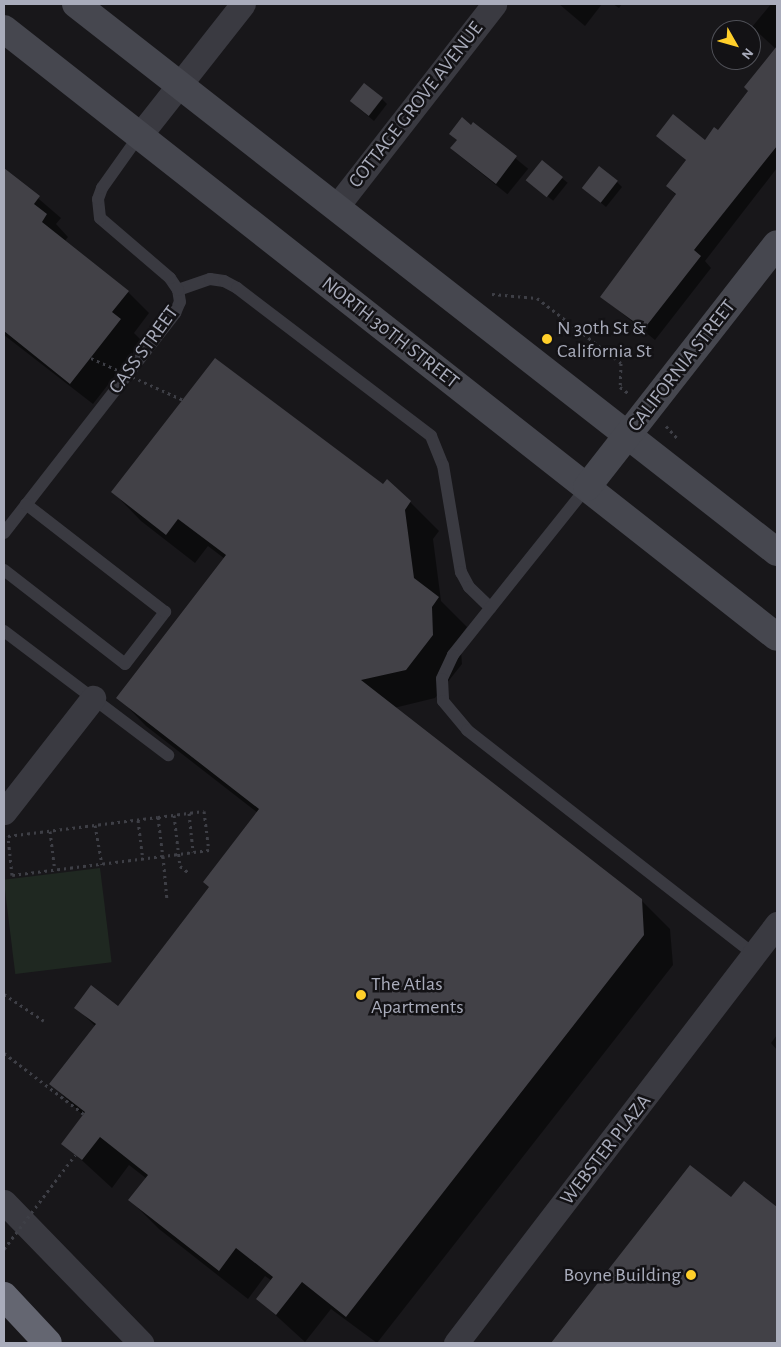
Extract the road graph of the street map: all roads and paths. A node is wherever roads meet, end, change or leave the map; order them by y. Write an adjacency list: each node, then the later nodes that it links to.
1 (76, 4): 5 (main road)
2 (243, 4): 5 (street, CASS STREET)
3 (494, 4): 7 (street, COTTAGE GROVE AVENUE)
4 (4, 29): 6 (main road, NORTH 30TH STREET)
5 (179, 85): 6 (street, CASS STREET); 7 (main road)
6 (139, 136): 9 (lane, CASS STREET); 13 (main road, NORTH 30TH STREET)
7 (337, 206): 12 (main road)
8 (777, 244): 12 (main road, CALIFORNIA STREET)
9 (178, 290): 14 (lane, CASS STREET); 18 (lane)
10 (91, 358): 11 (path, bridge)
11 (183, 400)
12 (629, 434): 13 (main road, CALIFORNIA STREET); 16 (main road)
13 (587, 487): 18 (lane); 20 (main road, NORTH 30TH STREET)
14 (26, 504): 15 (lane, CASS STREET); 17 (lane)
15 (4, 533)
16 (777, 552)
17 (4, 570)
18 (490, 608): 39 (lane)
19 (4, 631): 21 (lane)
20 (777, 637)
21 (93, 698): 22 (lane); 23 (street)
22 (168, 755)
23 (4, 812)
24 (189, 813): 25 (path); 30 (path); 30 (path)
25 (174, 816): 26 (path); 31 (path)
26 (158, 817): 27 (path); 32 (path)
27 (138, 820): 28 (path); 33 (path)
28 (95, 825): 29 (path); 34 (path)
29 (50, 831): 35 (path); 35 (path)
30 (193, 852): 31 (path)
31 (179, 854): 32 (path); 36 (path)
32 (163, 856): 33 (path); 37 (path)
33 (142, 858): 34 (path)
34 (102, 864): 35 (path)
35 (56, 870)
36 (189, 873)
37 (166, 900)
38 (777, 924): 39 (street, WEBSTER PLAZA)
39 (766, 952): 50 (street, WEBSTER PLAZA)
40 (4, 994): 41 (path)
41 (44, 1021)
42 (4, 1053): 43 (path)
43 (85, 1115)
44 (75, 1154): 46 (path, bridge)
45 (4, 1202): 49 (street)
46 (4, 1249)
47 (4, 1296): 48 (highway)
48 (48, 1343)
49 (142, 1343)
50 (456, 1343)

